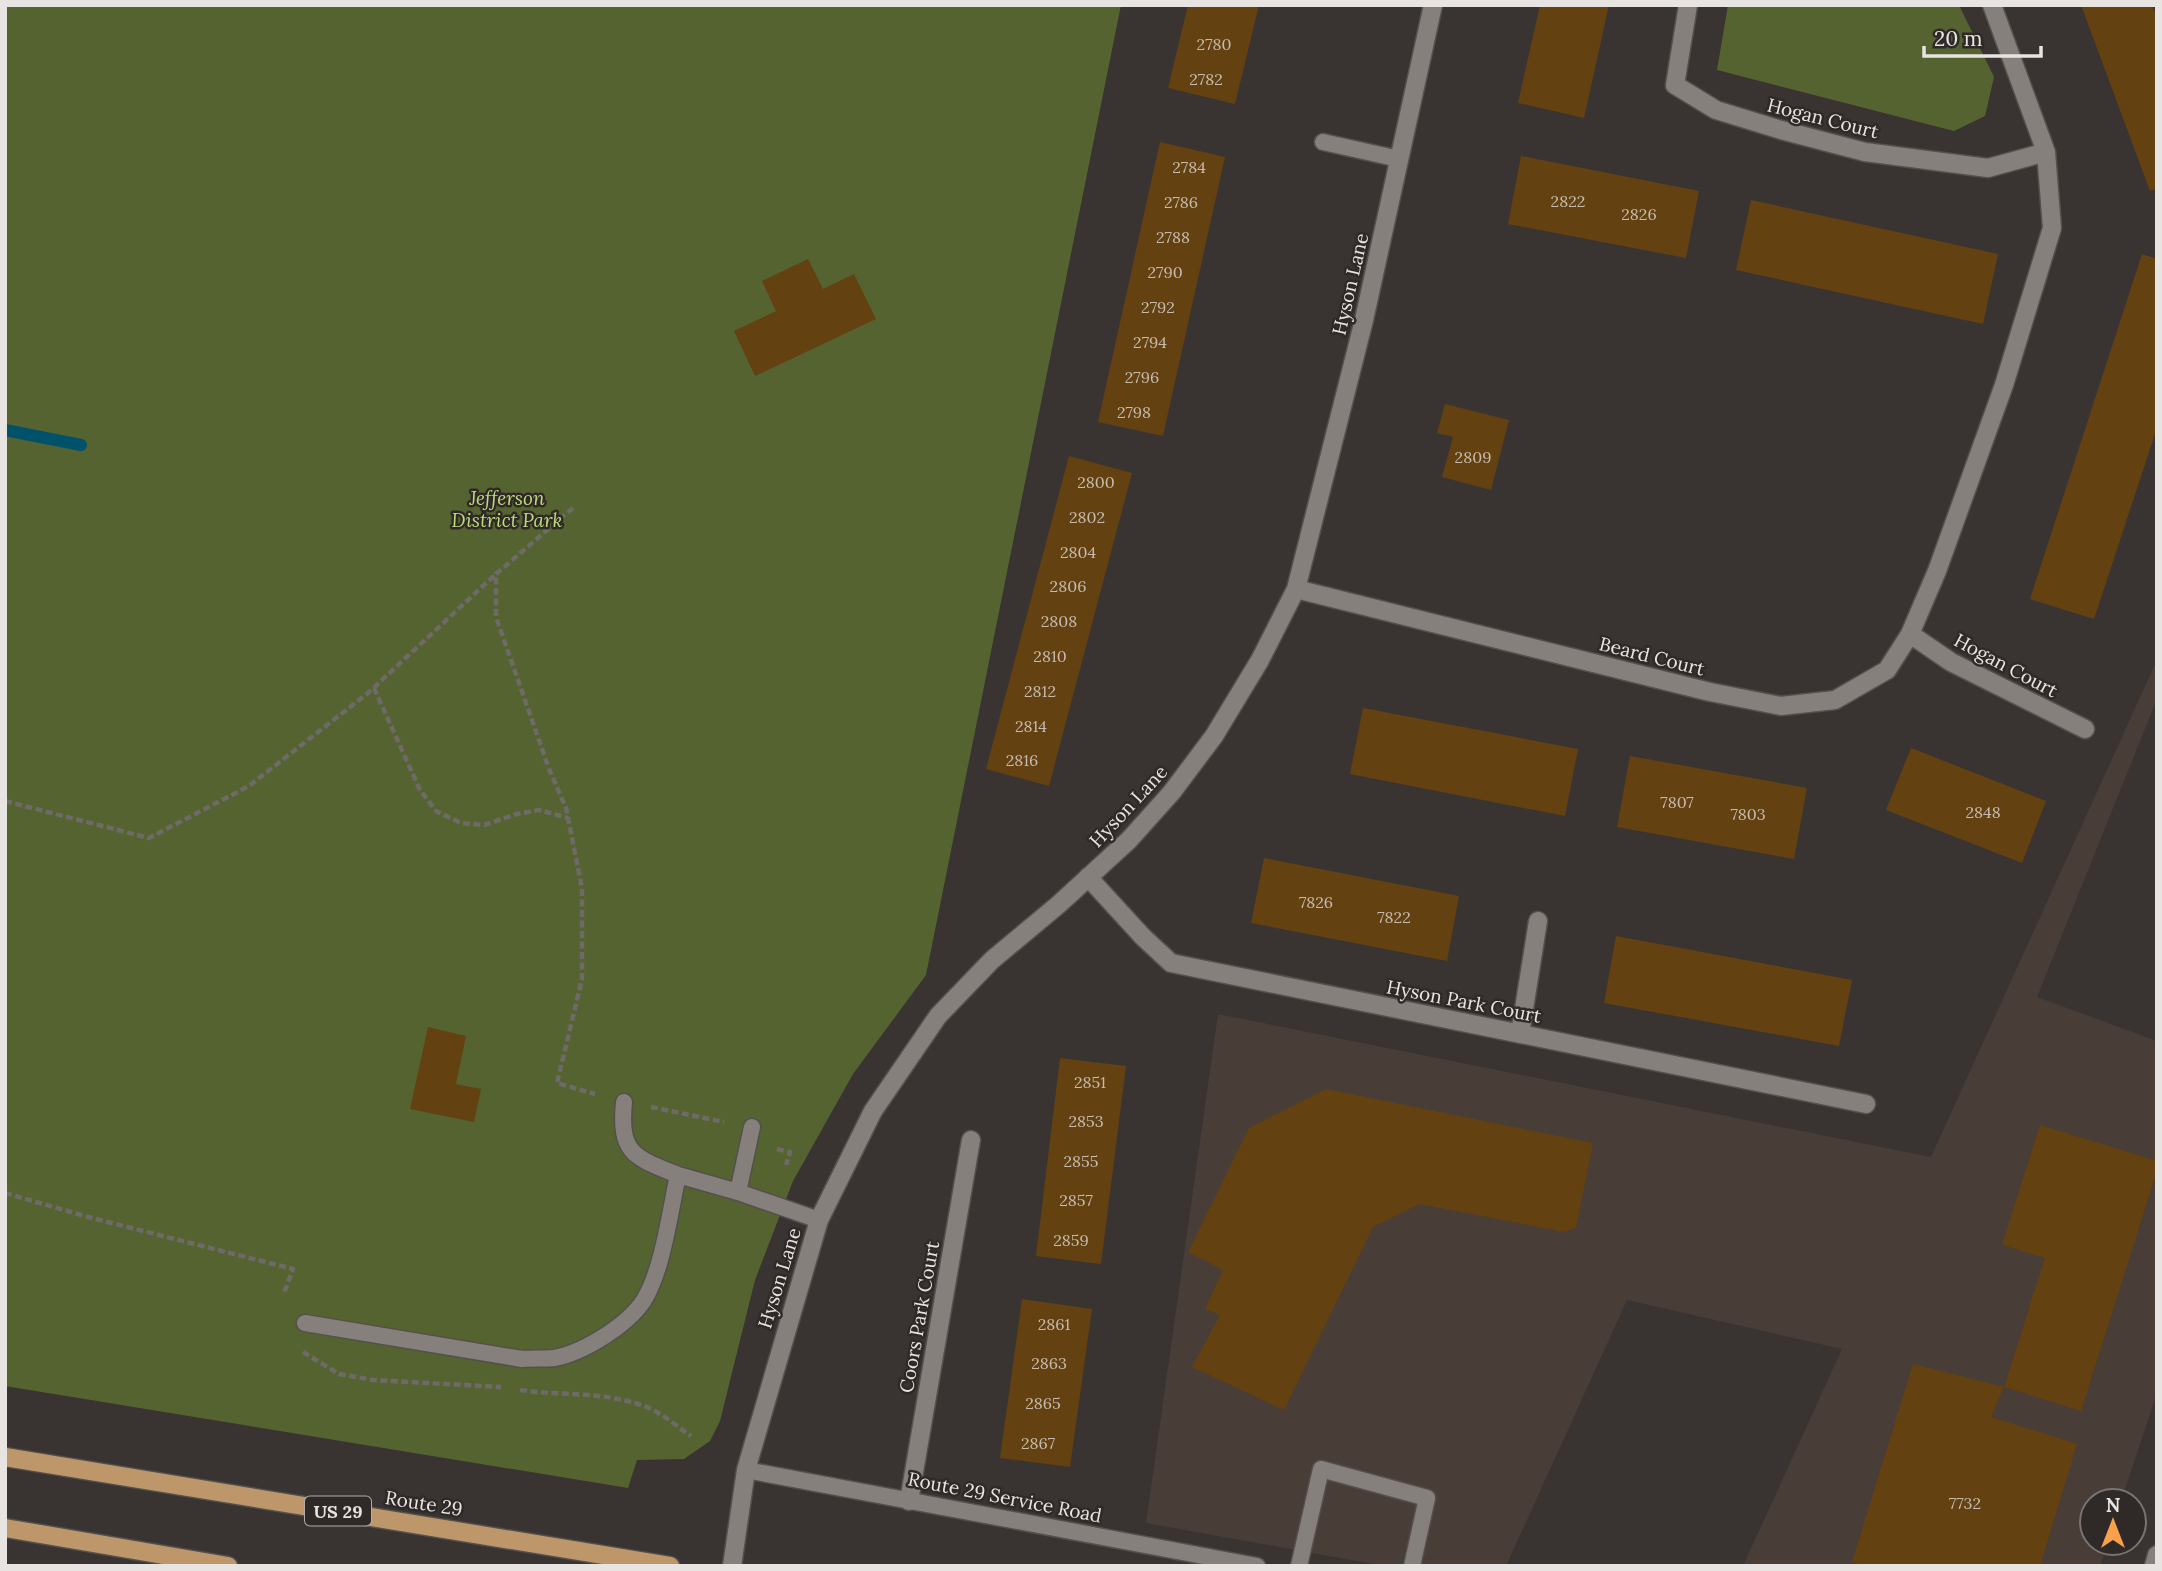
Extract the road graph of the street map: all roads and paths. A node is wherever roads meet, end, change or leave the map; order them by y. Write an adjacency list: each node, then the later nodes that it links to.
1 (1433, 5): 6 (street, Hyson Lane)
2 (1688, 5): 5 (street, Hogan Court)
3 (1992, 5): 5 (street)
4 (1323, 142): 6 (lane)
5 (2046, 152): 10 (street, Beard Court)
6 (1399, 159): 9 (street, Hyson Lane)
7 (573, 508): 8 (path)
8 (496, 574): 11 (path); 14 (path)
9 (1296, 589): 10 (street, Beard Court); 15 (street, Hyson Lane)
10 (1910, 634): 12 (street, Hogan Court)
11 (374, 688): 13 (path); 14 (path)
12 (2085, 729)
13 (5, 801)
14 (568, 818): 18 (path)
15 (1088, 877): 17 (street, Hyson Park Court); 30 (street, Hyson Lane)
16 (1538, 921): 17 (street)
17 (1520, 1034): 20 (street, Hyson Park Court)
18 (595, 1094)
19 (624, 1102): 27 (lane)
20 (1866, 1104)
21 (642, 1105): 22 (path)
22 (725, 1122)
23 (752, 1127): 28 (lane)
24 (776, 1140): 26 (path)
25 (971, 1140): 37 (street, Coors Park Court)
26 (786, 1165)
27 (678, 1175): 28 (lane); 32 (lane)
28 (738, 1192): 30 (lane)
29 (5, 1193): 31 (path)
30 (819, 1220): 36 (street, Hyson Lane)
31 (284, 1293)
32 (305, 1323)
33 (292, 1345): 34 (path)
34 (691, 1436)
35 (5, 1457): 41 (main road, Route 29 / US 29)
36 (746, 1470): 37 (lane, Route 29 Service Road); 42 (street, Hyson Lane)
37 (909, 1500): 43 (lane, Route 29 Service Road)
38 (5, 1528): 40 (main road)
39 (2157, 1555): 46 (street)
40 (228, 1566)
41 (670, 1566)
42 (732, 1566)
43 (1257, 1566)
44 (1299, 1566): 45 (lane)
45 (1412, 1566)
46 (2154, 1566)

